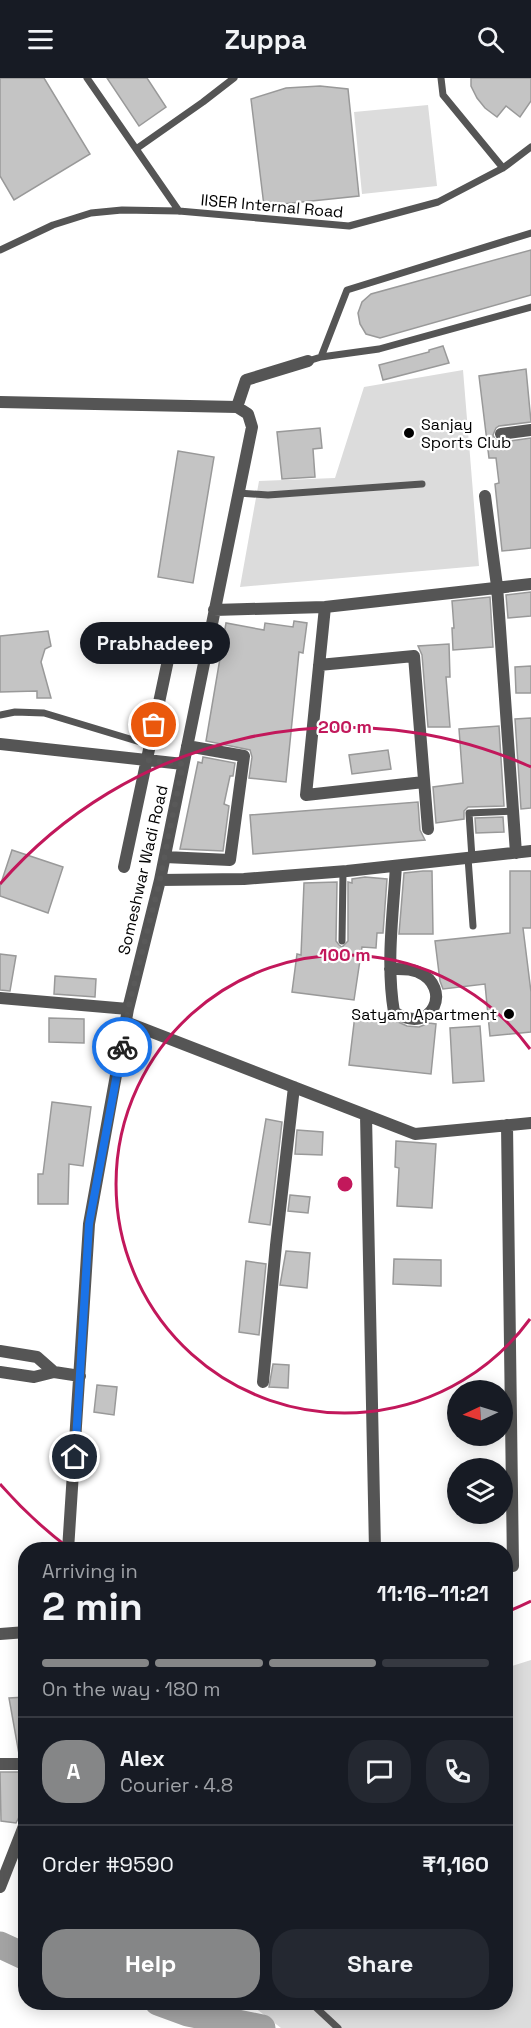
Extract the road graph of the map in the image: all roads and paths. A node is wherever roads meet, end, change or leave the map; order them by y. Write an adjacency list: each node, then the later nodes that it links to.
1 (87, 78): 5 (lane)
2 (234, 78): 5 (lane)
3 (441, 78): 6 (lane)
4 (531, 147): 6 (lane, IISER Internal Road)
5 (136, 149): 7 (lane)
6 (503, 168): 7 (lane, IISER Internal Road)
7 (179, 211): 9 (lane, IISER Internal Road)
8 (531, 232): 11 (lane)
9 (0, 250)
10 (531, 307): 11 (lane)
11 (321, 357): 12 (lane)
12 (308, 361): 14 (street)
13 (0, 402): 14 (street)
14 (237, 407): 18 (street, Someshwar Wadi Road)
15 (531, 430): 16 (street)
16 (501, 434)
17 (422, 483): 18 (lane)
18 (238, 493): 23 (street, Someshwar Wadi Road)
19 (485, 496): 21 (street)
20 (531, 584): 21 (street)
21 (497, 586): 22 (street); 33 (street)
22 (324, 607): 23 (street); 25 (street)
23 (214, 610): 29 (street, Someshwar Wadi Road)
24 (171, 646): 28 (street)
25 (319, 665): 32 (street); 32 (street)
26 (0, 715): 28 (lane)
27 (0, 744): 30 (street)
28 (150, 745): 30 (street)
29 (187, 746): 31 (street, Someshwar Wadi Road); 37 (street)
30 (147, 760): 31 (street); 40 (street)
31 (183, 764): 37 (street, Someshwar Wadi Road)
32 (424, 782): 34 (street)
33 (513, 811): 36 (street); 38 (lane)
34 (428, 829)
35 (531, 851): 36 (street)
36 (516, 853): 38 (street)
37 (165, 857): 42 (street, Someshwar Wadi Road)
38 (470, 858): 39 (street); 43 (lane)
39 (396, 866): 41 (street); 45 (street)
40 (124, 867)
41 (343, 872): 42 (street); 44 (lane)
42 (160, 880): 47 (street, Someshwar Wadi Road)
43 (473, 926)
44 (342, 941)
45 (390, 969): 45 (street)
46 (0, 998): 47 (street)
47 (127, 1015): 48 (street); 55 (street, Someshwar Wadi Road)
48 (294, 1087): 49 (street); 56 (street)
49 (366, 1114): 51 (street); 58 (street)
50 (531, 1123): 51 (street)
51 (507, 1125): 59 (street)
52 (0, 1351): 54 (street)
53 (0, 1372): 54 (street)
54 (54, 1372): 55 (street)
55 (81, 1376): 57 (street, Someshwar Wadi Road)
56 (262, 1382)
57 (69, 1542)
58 (375, 1542)
59 (513, 1542)
60 (18, 1633): 61 (street)
61 (0, 1634)
62 (0, 1764): 63 (street)
63 (18, 1764)
64 (18, 1838): 65 (street)
65 (4, 1867): 66 (street)
66 (0, 1887)
67 (318, 2010): 68 (lane)
68 (338, 2028)

